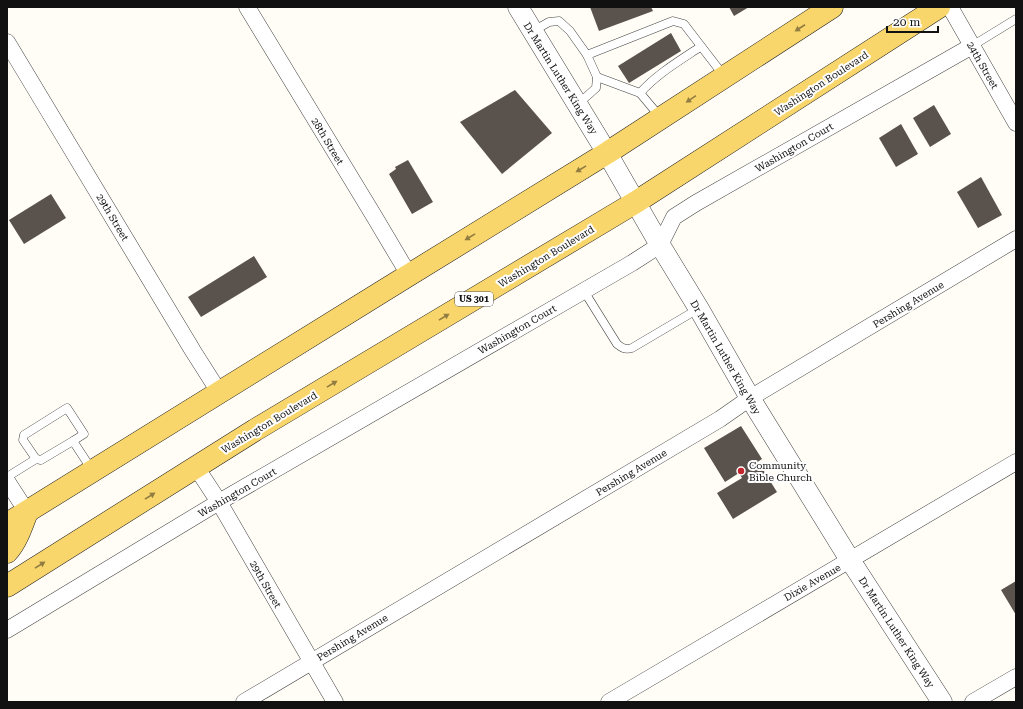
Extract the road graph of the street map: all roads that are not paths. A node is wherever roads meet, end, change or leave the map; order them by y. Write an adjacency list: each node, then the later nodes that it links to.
1 (247, 7): 22 (street, 28th Street)
2 (518, 7): 7 (street, Dr Martin Luther King Way)
3 (832, 7): 13 (main road, one-way to 13)
4 (939, 7): 19 (main road, Washington Boulevard / US 301)
5 (950, 7): 10 (street, 24th Street)
6 (1016, 19): 10 (lane, Washington Court)
7 (532, 31): 11 (lane); 15 (street, Dr Martin Luther King Way)
8 (7, 42): 25 (street, 29th Street)
9 (700, 46): 11 (lane); 13 (lane); 14 (lane)
10 (972, 46): 17 (street, 24th Street); 21 (street, Washington Court)
11 (587, 54): 12 (lane)
12 (598, 77): 14 (lane); 15 (lane)
13 (724, 77): 16 (main road, one-way to 16)
14 (640, 93): 16 (lane)
15 (578, 104): 18 (street, Dr Martin Luther King Way)
16 (662, 118): 18 (main road)
17 (1016, 123)
18 (607, 153): 19 (street, Dr Martin Luther King Way); 22 (main road, one-way to 22)
19 (636, 202): 21 (street, Dr Martin Luther King Way); 30 (main road, Washington Boulevard / US 301, one-way to 19)
20 (1016, 239): 26 (street, Pershing Avenue)
21 (660, 245): 23 (street, Washington Court); 24 (street, Dr Martin Luther King Way)
22 (409, 275): 25 (main road)
23 (584, 291): 24 (lane); 34 (street, Washington Court)
24 (699, 309): 26 (street, Dr Martin Luther King Way)
25 (219, 392): 31 (main road)
26 (750, 398): 38 (street, Dr Martin Luther King Way); 41 (street, Pershing Avenue)
27 (73, 441): 28 (lane); 28 (lane); 31 (lane)
28 (36, 459): 32 (lane)
29 (1016, 462): 38 (street, Dixie Avenue)
30 (196, 467): 34 (street, 29th Street); 39 (main road, Washington Boulevard / US 301, one-way to 30)
31 (92, 471): 35 (main road)
32 (7, 477)
33 (7, 480): 35 (street)
34 (219, 502): 40 (street, Washington Court); 41 (street, 29th Street)
35 (27, 512): 36 (main road); 37 (main road)
36 (7, 524)
37 (7, 552)
38 (850, 560): 45 (street, Dixie Avenue); 46 (street, Dr Martin Luther King Way)
39 (7, 586)
40 (7, 630)
41 (312, 661): 43 (street, Pershing Avenue); 44 (street, 29th Street)
42 (1016, 677): 47 (street)
43 (244, 702)
44 (335, 702)
45 (609, 702)
46 (942, 702)
47 (973, 702)

